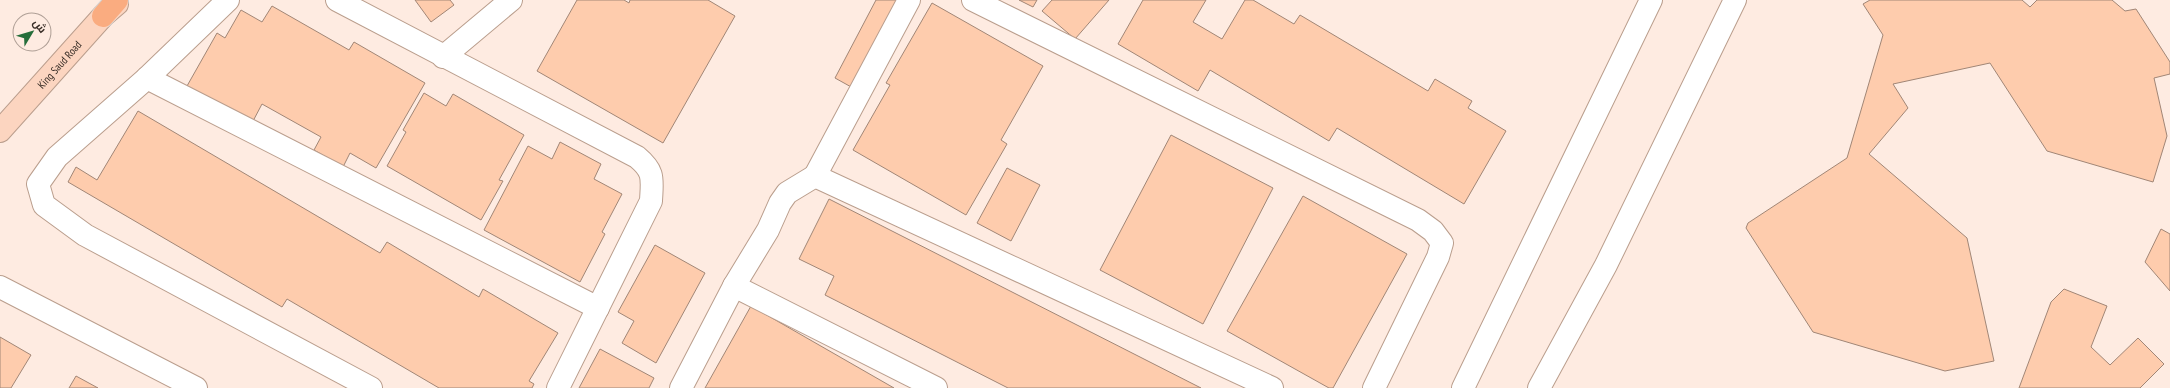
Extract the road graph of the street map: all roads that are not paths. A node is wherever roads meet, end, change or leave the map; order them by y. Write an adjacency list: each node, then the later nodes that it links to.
1 (117, 0): 10 (main road)
2 (121, 0): 10 (main road, King Saud Road)
3 (228, 0): 12 (street)
4 (337, 0): 11 (street)
5 (511, 0): 11 (street)
6 (909, 0): 14 (street)
7 (973, 0): 24 (street)
8 (1651, 0): 25 (street)
9 (1735, 0): 26 (street)
10 (103, 16): 13 (main road, King Saud Road)
11 (443, 57): 17 (street)
12 (147, 78): 17 (street); 19 (street)
13 (0, 131)
14 (816, 176): 15 (street); 23 (street)
15 (734, 286): 21 (street); 22 (street)
16 (0, 287): 18 (street)
17 (598, 308): 20 (street)
18 (196, 388)
19 (371, 388)
20 (558, 388)
21 (681, 388)
22 (936, 388)
23 (1272, 388)
24 (1374, 388)
25 (1463, 388)
26 (1539, 388)

